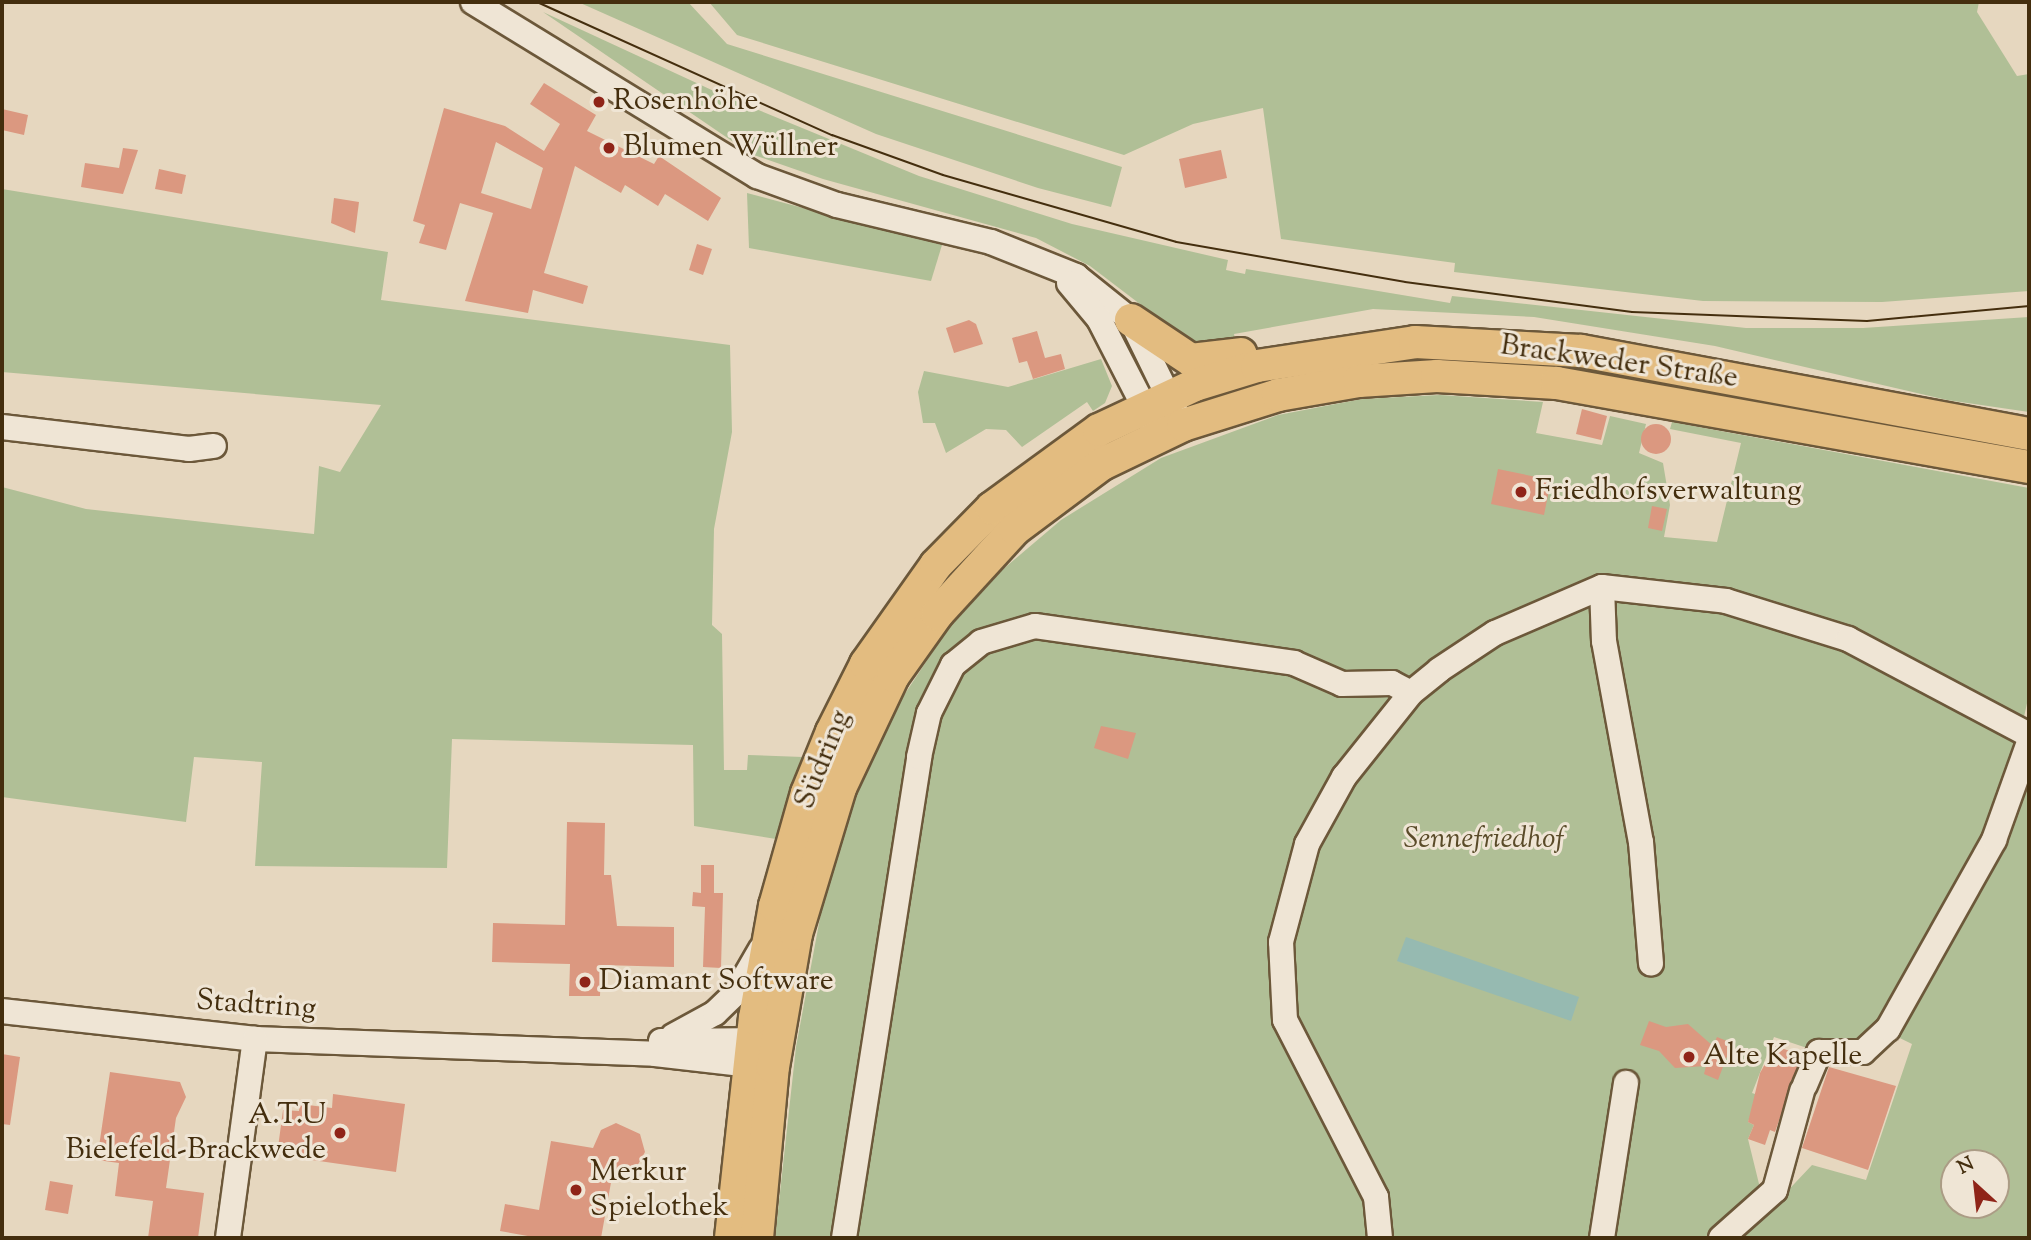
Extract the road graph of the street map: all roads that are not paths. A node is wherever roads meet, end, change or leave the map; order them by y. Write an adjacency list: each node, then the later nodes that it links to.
1 (487, 5): 2 (street)
2 (1031, 257): 3 (street); 5 (street)
3 (1131, 320): 4 (main road); 5 (street)
4 (1415, 342): 5 (main road, Brackweder Straße); 8 (main road, Brackweder Straße)
5 (1156, 401): 7 (street); 15 (main road, Südring)
6 (2, 427): 9 (street)
7 (1171, 430): 10 (main road, Brackweder Straße); 21 (main road, Südring)
8 (2029, 434)
9 (214, 446)
10 (2029, 467)
11 (1602, 587): 12 (street); 13 (street); 16 (street)
12 (1411, 693): 26 (street); 27 (street)
13 (2029, 735)
14 (2029, 741): 29 (street)
15 (775, 906): 19 (street); 21 (main road, Südring)
16 (1651, 964)
17 (2, 1011): 18 (street, Stadtring)
18 (255, 1040): 20 (street, Stadtring); 23 (street)
19 (652, 1041): 20 (street, Stadtring); 21 (street, Stadtring)
20 (507, 1050): 21 (street, Stadtring)
21 (763, 1053): 24 (main road, Südring); 25 (main road, Südring)
22 (1626, 1083): 28 (street)
23 (228, 1238)
24 (730, 1238)
25 (757, 1238)
26 (844, 1238)
27 (1380, 1238)
28 (1602, 1238)
29 (1721, 1238)

